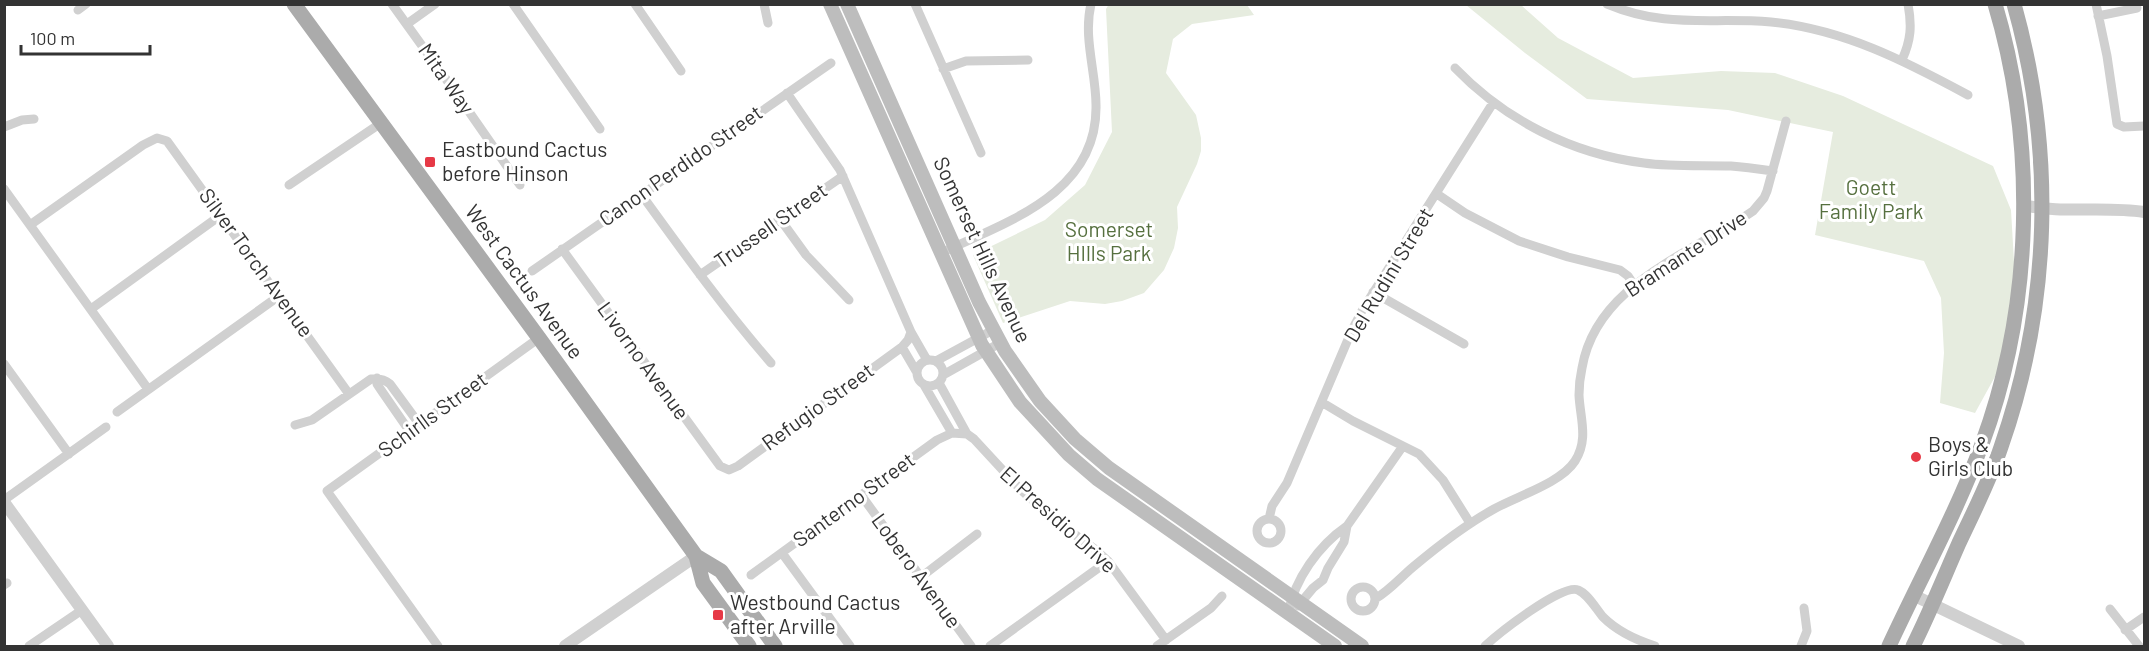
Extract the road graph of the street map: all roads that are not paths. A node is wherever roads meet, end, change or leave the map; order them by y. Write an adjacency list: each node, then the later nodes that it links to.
1 (294, 4): 31 (main road, West Cactus Avenue)
2 (392, 4): 19 (street, Mita Way)
3 (435, 4): 19 (street)
4 (513, 4): 34 (street)
5 (635, 4): 25 (street)
6 (764, 4): 18 (street)
7 (830, 4): 51 (main road, Somerset Hills Avenue)
8 (847, 4): 49 (main road, Somerset Hills Avenue)
9 (915, 4): 24 (street)
10 (1091, 4): 49 (street)
11 (1607, 4): 21 (street)
12 (1908, 4): 21 (street)
13 (1995, 4): 43 (main road)
14 (2014, 4): 44 (main road)
15 (2096, 4): 17 (street)
16 (2137, 8): 17 (street)
17 (2098, 16): 32 (street)
18 (768, 23)
19 (407, 24): 39 (street, Mita Way)
20 (1028, 60): 24 (street)
21 (1902, 60): 27 (street)
22 (831, 63): 26 (street, Canon Perdido Street)
23 (1455, 68): 28 (street)
24 (943, 69): 35 (street)
25 (681, 71)
26 (787, 93): 37 (street); 41 (street, Canon Perdido Street)
27 (1968, 95)
28 (1493, 103): 36 (street); 42 (street, Del Rudini Street)
29 (34, 119): 33 (street)
30 (1786, 121): 36 (street, Bramante Drive)
31 (381, 123): 38 (street); 60 (main road, West Cactus Avenue)
32 (2145, 126)
33 (4, 128)
34 (600, 129)
35 (981, 153)
36 (1773, 171): 54 (street, Bramante Drive)
37 (843, 176): 47 (street, Trussell Street); 61 (street)
38 (289, 185)
39 (520, 185)
40 (4, 189): 48 (street)
41 (641, 194): 50 (street, Canon Perdido Street); 53 (street)
42 (1437, 194): 54 (street); 55 (street, Del Rudini Street)
43 (2023, 205): 44 (street); 94 (main road)
44 (2042, 210): 45 (street); 98 (main road)
45 (2145, 212)
46 (221, 215): 48 (street, Silver Torch Avenue); 56 (street, Silver Torch Avenue); 58 (street)
47 (780, 219): 53 (street, Trussell Street); 57 (street)
48 (30, 225): 58 (street)
49 (954, 246): 51 (street); 59 (main road, Somerset Hills Avenue)
50 (562, 249): 52 (street, Canon Perdido Street); 82 (street, Livorno Avenue)
51 (940, 253): 62 (main road, Somerset Hills Avenue)
52 (531, 271)
53 (700, 275): 65 (street)
54 (1634, 285): 86 (street, Bramante Drive)
55 (1373, 292): 63 (street); 73 (street, Del Rudini Street)
56 (279, 296): 71 (street); 72 (street, Silver Torch Avenue)
57 (849, 300)
58 (91, 309): 71 (street)
59 (997, 337): 62 (street); 62 (street); 97 (main road, Somerset Hills Avenue)
60 (539, 338): 75 (street, Schirlls Street); 90 (main road, West Cactus Avenue)
61 (907, 340): 64 (street); 67 (street); 82 (street, Refugio Street)
62 (982, 344): 64 (street); 69 (street); 102 (main road, Somerset Hills Avenue)
63 (1464, 344)
64 (932, 361): 67 (street); 69 (street)
65 (771, 363)
66 (4, 364): 81 (street)
67 (916, 371): 70 (street)
68 (377, 378): 72 (street); 75 (street); 78 (street)
69 (941, 379): 70 (street); 79 (street, El Presidio Drive)
70 (924, 385): 79 (street, El Presidio Drive)
71 (148, 389): 74 (street)
72 (349, 394): 76 (street)
73 (1323, 403): 80 (street); 85 (street, Del Rudini Street)
74 (117, 412)
75 (420, 424): 78 (street, Schirlls Street)
76 (296, 425)
77 (106, 427): 81 (street)
78 (410, 432): 108 (street, Schirlls Street)
79 (960, 433): 83 (street, Santerno Street); 91 (street, El Presidio Drive)
80 (1403, 446): 86 (street); 87 (street)
81 (69, 454): 84 (street)
82 (725, 470)
83 (861, 495): 89 (street, Santerno Street); 93 (street, Lobero Avenue)
84 (4, 501): 101 (street)
85 (1269, 519)
86 (1470, 523): 96 (street, Bramante Drive)
87 (1347, 526): 97 (street); 97 (street)
88 (977, 534): 93 (street)
89 (782, 553): 92 (street, Santerno Street); 112 (street)
90 (696, 556): 109 (street); 110 (main road, West Cactus Avenue); 111 (main road, West Cactus Avenue)
91 (1107, 561): 105 (street, El Presidio Drive); 114 (street)
92 (751, 575)
93 (921, 577): 113 (street, Lobero Avenue)
94 (1913, 595): 98 (street); 121 (main road)
95 (1222, 596): 105 (street)
96 (1375, 599)
97 (1296, 601): 102 (street); 117 (main road, Somerset Hills Avenue)
98 (1933, 605): 122 (main road); 123 (street)
99 (1804, 608): 120 (street)
100 (2110, 609): 104 (street)
101 (82, 610): 106 (street); 107 (street)
102 (1287, 613): 116 (main road, Somerset Hills Avenue)
103 (2145, 616): 104 (street)
104 (2125, 630): 124 (street)
105 (1166, 640): 115 (street)
106 (29, 646)
107 (108, 646)
108 (438, 646)
109 (565, 646)
110 (749, 646)
111 (775, 646)
112 (850, 646)
113 (971, 646)
114 (990, 646)
115 (1157, 646)
116 (1335, 646)
117 (1362, 646)
118 (1485, 646): 119 (street)
119 (1655, 646)
120 (1801, 646)
121 (1889, 646)
122 (1913, 646)
123 (2019, 646)
124 (2139, 646)

